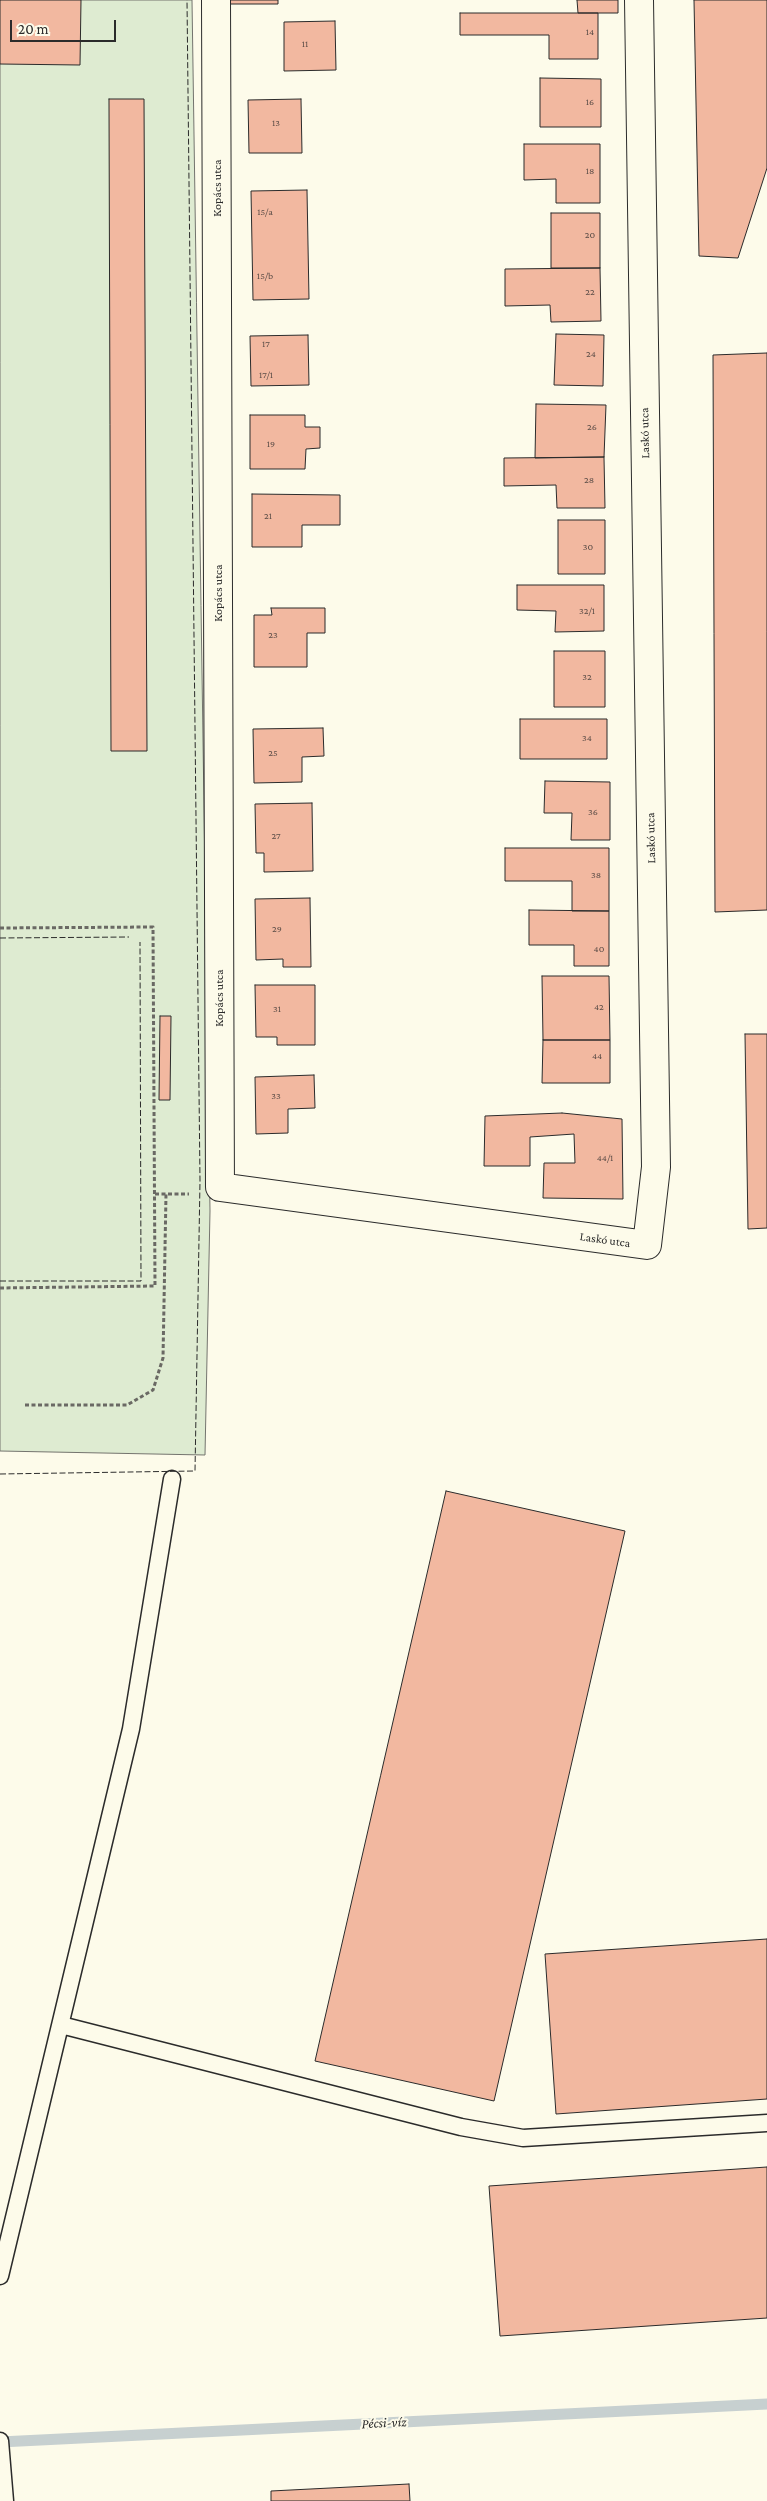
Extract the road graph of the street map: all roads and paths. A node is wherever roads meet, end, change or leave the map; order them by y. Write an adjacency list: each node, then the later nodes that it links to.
1 (216, 0): 4 (street, Kopács utca)
2 (639, 0): 4 (street, Laskó utca)
3 (0, 928): 5 (path)
4 (220, 1187)
5 (154, 1194): 6 (path); 8 (path)
6 (166, 1194): 7 (path); 9 (path)
7 (191, 1194)
8 (0, 1288)
9 (26, 1405)
10 (172, 1479): 11 (lane)
11 (61, 2025): 12 (lane); 13 (lane)
12 (767, 2123)
13 (0, 2276)
14 (0, 2441): 15 (lane)
15 (5, 2501)

